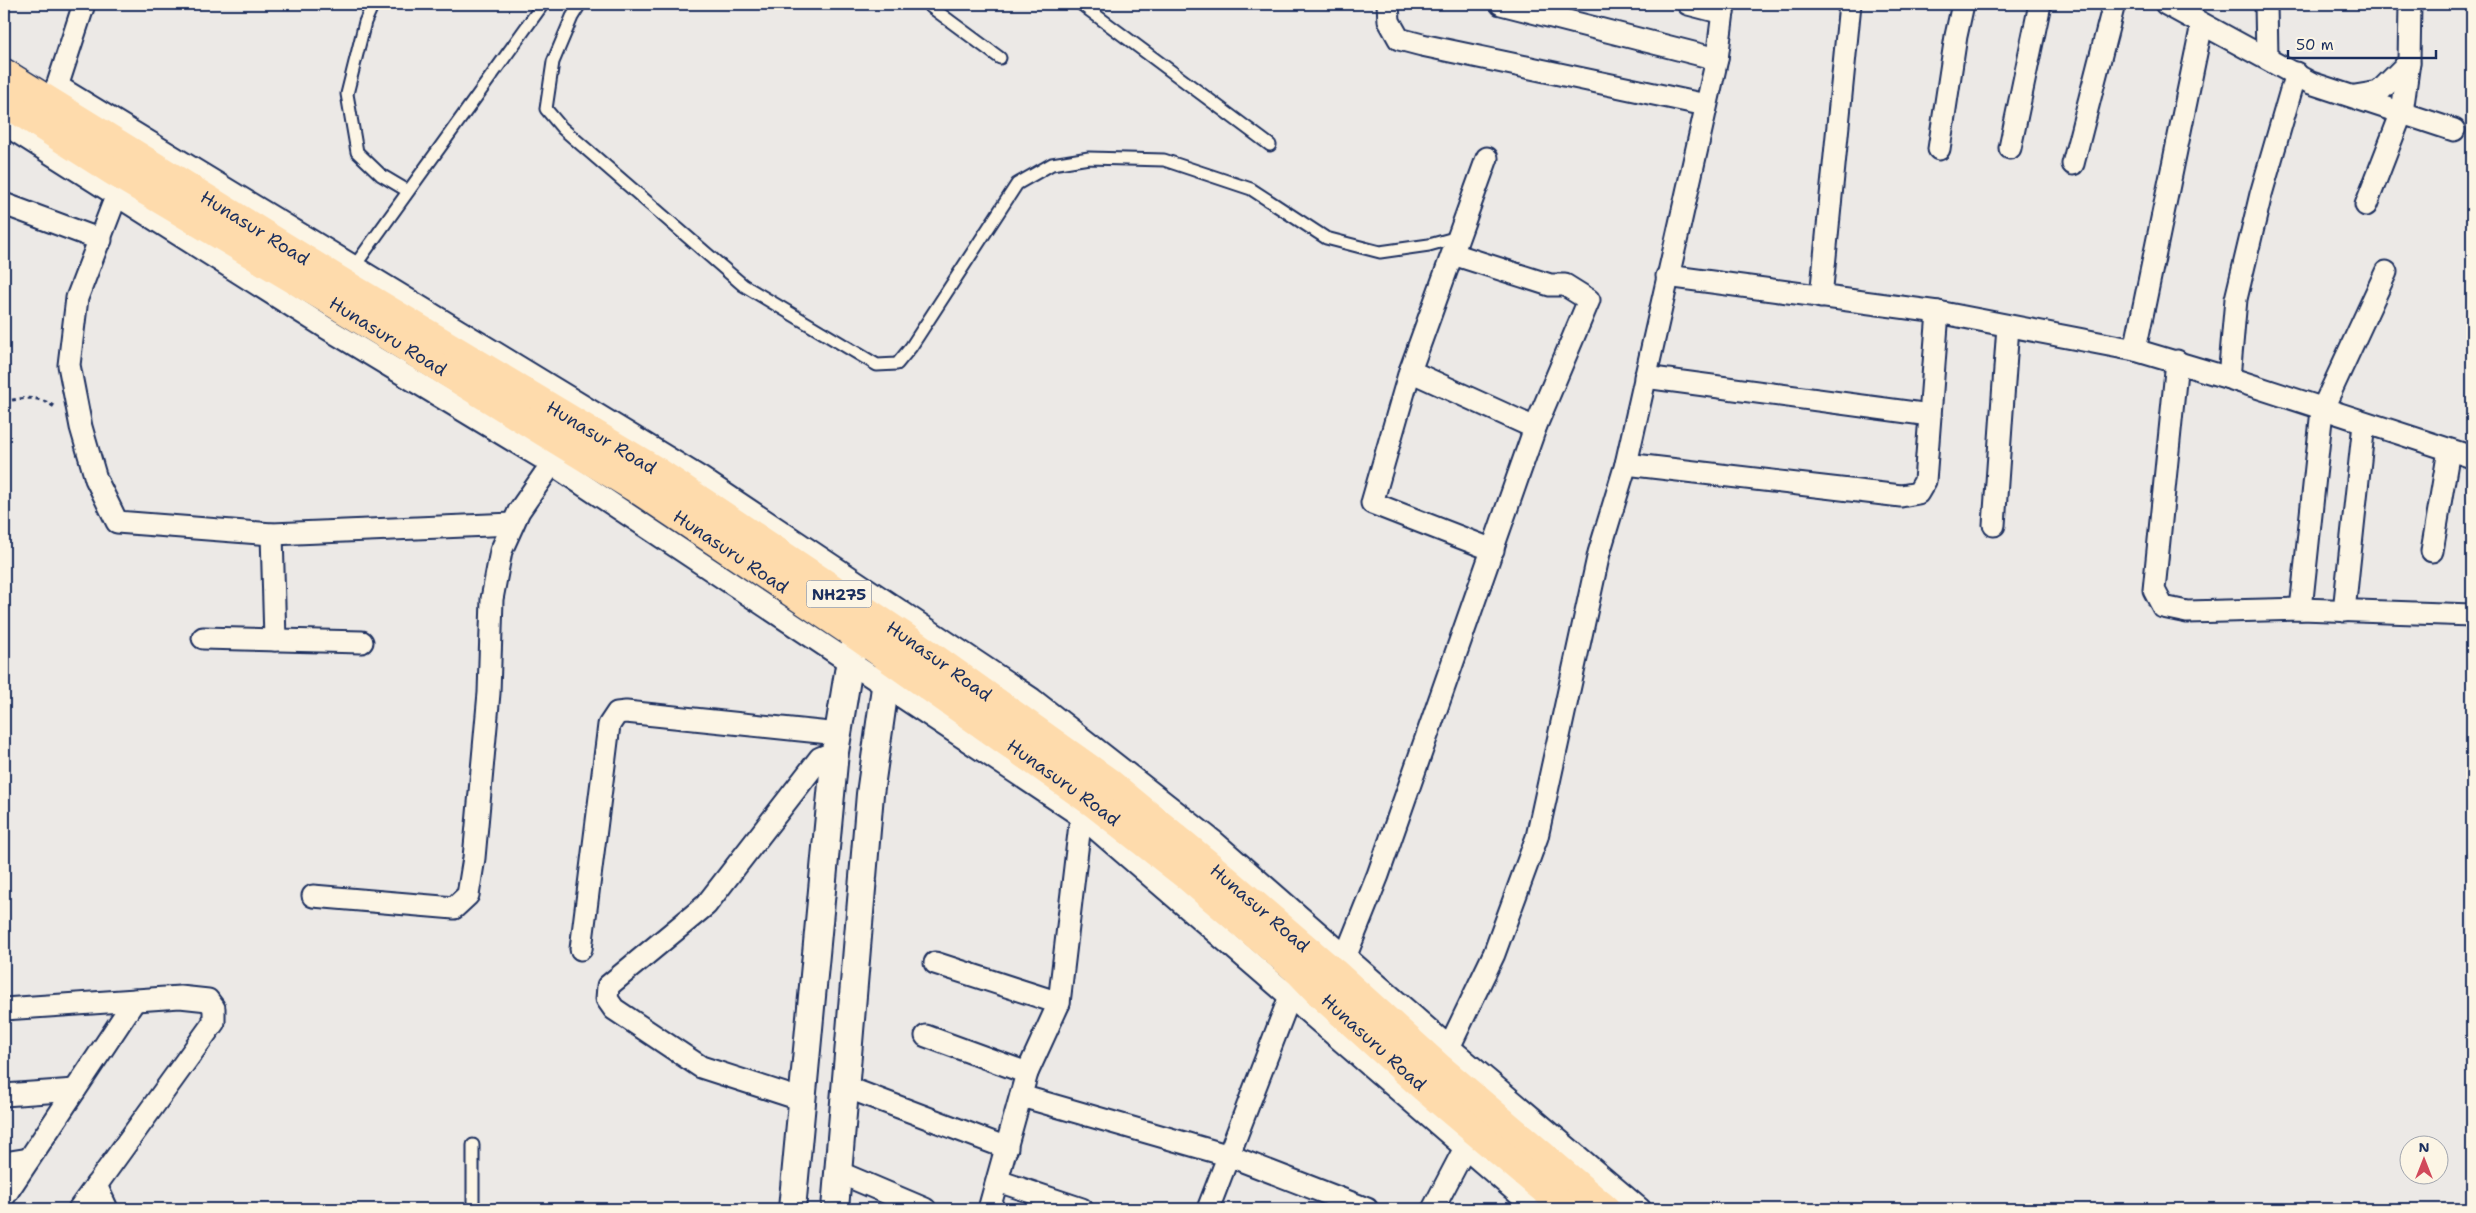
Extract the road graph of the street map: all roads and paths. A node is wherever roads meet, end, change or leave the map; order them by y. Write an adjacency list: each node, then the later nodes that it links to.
1 (84, 4): 27 (street)
2 (373, 4): 37 (lane)
3 (543, 4): 37 (lane)
4 (580, 4): 42 (lane)
5 (927, 4): 20 (lane)
6 (1081, 4): 32 (lane)
7 (1388, 4): 28 (street)
8 (1501, 4): 21 (street)
9 (1688, 4): 17 (street)
10 (1850, 4): 46 (street)
11 (1963, 4): 34 (street)
12 (2040, 4): 33 (street)
13 (2114, 4): 36 (street)
14 (2166, 4): 18 (street)
15 (2266, 4): 19 (street)
16 (2410, 4): 22 (street)
17 (1724, 8): 21 (street)
18 (2202, 24): 19 (street); 49 (street)
19 (2267, 57): 24 (street)
20 (1000, 58)
21 (1717, 59): 28 (street)
22 (2409, 62): 25 (street); 29 (street)
23 (4, 73): 27 (highway, Hunasur Road / NH275)
24 (2296, 74): 25 (street); 53 (street)
25 (2352, 97): 29 (street)
26 (4, 102): 27 (highway, Hunasuru Road / NH275)
27 (50, 105): 44 (highway, Hunasur Road / NH275); 61 (highway, Hunasuru Road / NH275)
28 (1706, 105): 45 (street)
29 (2402, 112): 31 (street); 40 (street)
30 (4, 124): 38 (street)
31 (2454, 130)
32 (1270, 145)
33 (2010, 148)
34 (1939, 149)
35 (1487, 158): 42 (street)
36 (2073, 164)
37 (408, 191): 44 (lane)
38 (117, 194): 41 (street); 61 (street)
39 (4, 204): 41 (street)
40 (2366, 205)
41 (101, 240): 58 (street)
42 (1456, 246): 51 (street); 59 (street)
43 (2386, 272): 55 (street)
44 (348, 274): 74 (highway, Hunasur Road / NH275); 84 (street)
45 (1667, 276): 46 (street); 52 (street)
46 (1821, 297): 47 (street)
47 (1938, 312): 48 (street); 56 (street)
48 (2008, 326): 49 (street); 65 (street)
49 (2135, 350): 50 (street)
50 (2177, 361): 53 (street); 69 (street)
51 (1410, 371): 59 (street); 67 (street)
52 (1645, 377): 56 (street); 63 (street)
53 (2229, 378): 55 (street)
54 (4, 402): 58 (path)
55 (2322, 410): 57 (street); 69 (street)
56 (1930, 415): 63 (street)
57 (2364, 423): 60 (street); 70 (street)
58 (81, 428): 66 (street)
59 (1536, 428): 67 (street)
60 (2449, 450): 62 (street); 68 (street)
61 (559, 454): 64 (street); 74 (highway, Hunasuru Road / NH275)
62 (2472, 457)
63 (1626, 464): 91 (street)
64 (513, 524): 66 (street); 81 (street)
65 (1994, 525)
66 (272, 534): 75 (street)
67 (1493, 550): 84 (street)
68 (2432, 552)
69 (2300, 609): 70 (street)
70 (2344, 611): 71 (street)
71 (2472, 615)
72 (904, 636): 74 (highway, Hunasur Road / NH275); 77 (street); 84 (highway, Hunasur Road / NH275)
73 (203, 638): 75 (street)
74 (861, 639): 77 (highway, Hunasuru Road / NH275); 78 (street); 79 (street)
75 (275, 640): 76 (street)
76 (362, 642)
77 (889, 659): 78 (street); 80 (highway, Hunasuru Road / NH275)
78 (885, 686): 80 (street); 93 (street)
79 (837, 743): 82 (street); 97 (street); 97 (street)
80 (1087, 810): 85 (highway, Hunasuru Road / NH275); 88 (street)
81 (313, 896)
82 (581, 948)
83 (935, 963): 88 (street)
84 (1340, 964): 86 (street); 91 (highway, Hunasur Road / NH275)
85 (1295, 984): 86 (highway, Hunasuru Road / NH275); 98 (street); 101 (street)
86 (1321, 995): 98 (highway, Hunasuru Road / NH275)
87 (135, 1000): 89 (street); 94 (street); 106 (street)
88 (1059, 1003): 92 (street)
89 (4, 1009)
90 (926, 1036): 92 (street)
91 (1445, 1058): 121 (highway, Hunasur Road / NH275); 122 (street)
92 (1027, 1073): 96 (street)
93 (846, 1087): 100 (street); 104 (street)
94 (75, 1090): 95 (street); 102 (street)
95 (4, 1095)
96 (1021, 1096): 100 (street); 101 (street)
97 (803, 1100): 111 (street)
98 (1471, 1140): 118 (street); 119 (street); 120 (highway, Hunasuru Road / NH275)
99 (473, 1145): 110 (lane)
100 (1006, 1148): 105 (street)
101 (1230, 1156): 116 (street); 117 (street)
102 (29, 1159): 103 (street); 107 (street)
103 (4, 1163)
104 (838, 1172): 112 (street); 113 (street)
105 (998, 1181): 114 (street); 115 (street)
106 (96, 1185): 108 (street); 109 (street)
107 (4, 1197)
108 (79, 1209)
109 (107, 1209)
110 (473, 1209)
111 (792, 1209)
112 (836, 1209)
113 (925, 1209)
114 (989, 1209)
115 (1082, 1209)
116 (1208, 1209)
117 (1367, 1209)
118 (1433, 1209)
119 (1536, 1209)
120 (1567, 1209)
121 (1606, 1209)
122 (1640, 1209)

